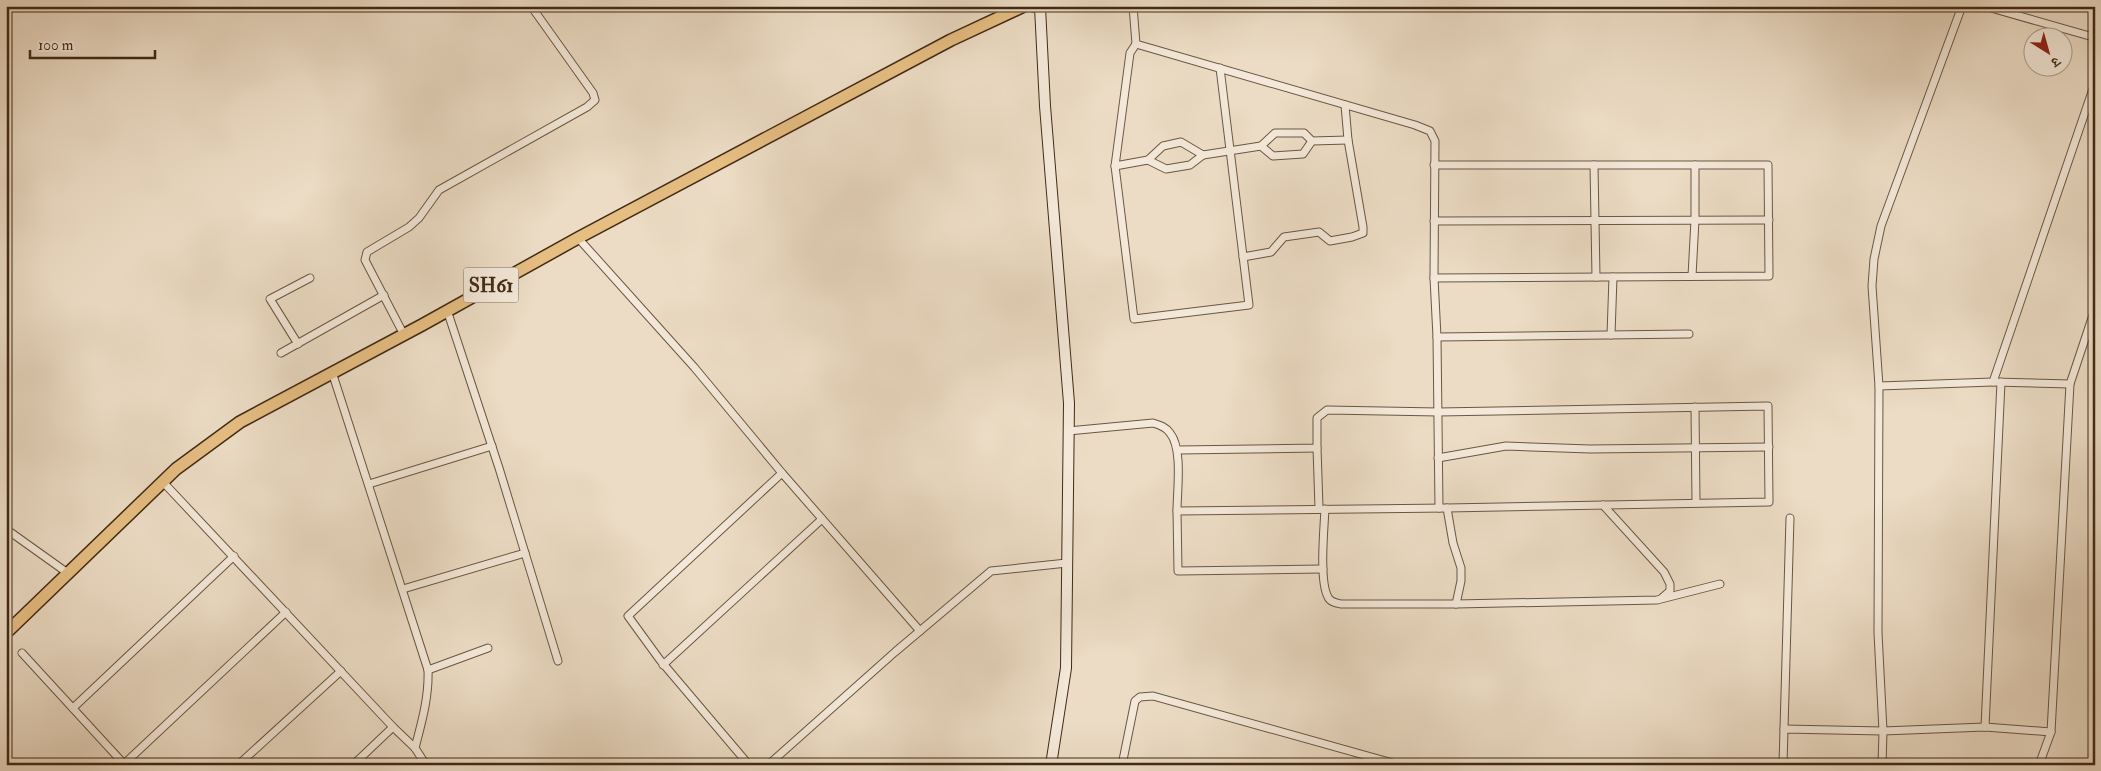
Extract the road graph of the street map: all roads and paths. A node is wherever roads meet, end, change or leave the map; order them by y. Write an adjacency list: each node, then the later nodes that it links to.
1 (531, 6): 34 (street)
2 (1024, 6): 27 (main road, SH61)
3 (1034, 6): 7 (main road)
4 (1133, 6): 9 (street)
5 (1962, 6): 47 (street)
6 (1984, 6): 8 (street)
7 (1040, 7): 50 (street)
8 (2094, 35)
9 (1136, 44): 10 (street); 22 (street)
10 (1220, 68): 12 (street); 16 (street)
11 (2095, 83): 44 (street)
12 (1346, 105): 13 (street); 19 (street)
13 (1348, 140): 14 (street); 28 (street)
14 (1312, 142): 15 (street); 15 (street)
15 (1261, 146): 16 (street)
16 (1230, 150): 17 (street); 28 (street)
17 (1203, 155): 18 (street); 18 (street)
18 (1148, 160): 22 (street)
19 (1434, 165): 20 (street); 26 (street)
20 (1594, 165): 21 (street); 23 (street)
21 (1695, 165): 24 (street); 25 (street)
22 (1115, 166): 28 (street)
23 (1594, 220): 24 (street); 26 (street); 30 (street)
24 (1696, 220): 25 (street); 29 (street)
25 (1769, 220): 29 (street)
26 (1434, 221): 33 (street)
27 (578, 238): 36 (main road, SH61); 57 (street)
28 (1243, 256)
29 (1692, 276): 31 (street)
30 (1596, 277): 31 (street); 33 (street)
31 (1614, 277): 39 (street)
32 (310, 278): 41 (street)
33 (1434, 278): 40 (street)
34 (384, 295): 38 (street); 41 (street)
35 (2095, 309): 46 (street)
36 (447, 310): 38 (main road, SH61); 51 (street)
37 (1689, 334): 39 (street)
38 (404, 335): 43 (main road, SH61)
39 (1611, 335): 40 (street)
40 (1437, 337): 49 (street)
41 (298, 344): 42 (street)
42 (281, 353)
43 (332, 372): 58 (main road, SH61); 59 (street)
44 (1993, 382): 45 (street); 47 (street)
45 (2001, 382): 46 (street); 89 (street)
46 (2070, 384): 92 (street)
47 (1878, 386): 91 (street)
48 (1695, 407): 49 (street); 52 (street); 54 (street)
49 (1438, 412): 53 (street); 56 (street)
50 (1068, 430): 55 (street); 71 (street)
51 (492, 446): 59 (street); 69 (street)
52 (1769, 447): 54 (street); 60 (street)
53 (1317, 448): 55 (street); 64 (street)
54 (1696, 449): 56 (street); 60 (street)
55 (1178, 450): 65 (street)
56 (1438, 458): 62 (street)
57 (782, 473): 67 (street); 84 (street)
58 (163, 482): 70 (street); 73 (main road, SH61)
59 (369, 484): 75 (street)
60 (1696, 503): 61 (street)
61 (1603, 505): 63 (street); 76 (street)
62 (1439, 508): 63 (street); 64 (street)
63 (1447, 508): 77 (street)
64 (1322, 509): 65 (street); 72 (street)
65 (1177, 511): 72 (street)
66 (1790, 518): 90 (street)
67 (822, 519): 79 (street); 84 (street)
68 (6, 529): 73 (street)
69 (525, 553): 75 (street); 83 (street)
70 (234, 556): 78 (street); 87 (street)
71 (1067, 563): 79 (street); 101 (street)
72 (1323, 569): 77 (street)
73 (69, 574): 80 (main road, SH61)
74 (1720, 584): 76 (street)
75 (403, 589): 85 (street)
76 (1657, 600): 77 (street)
77 (1456, 604)
78 (286, 612): 86 (street); 95 (street)
79 (920, 631): 100 (street)
80 (6, 633)
81 (488, 648): 85 (street)
82 (22, 653): 87 (street)
83 (558, 661)
84 (663, 665): 99 (street)
85 (428, 670): 93 (street)
86 (341, 671): 88 (street); 96 (street)
87 (73, 708): 95 (street)
88 (393, 727): 93 (street); 97 (street)
89 (1985, 727): 91 (street); 92 (street)
90 (1784, 730): 91 (street); 104 (street)
91 (1883, 731): 105 (street)
92 (2051, 732): 106 (street)
93 (414, 748): 98 (street)
94 (1389, 763): 102 (street); 103 (street)
95 (125, 764)
96 (238, 765)
97 (353, 765)
98 (426, 765)
99 (749, 765)
100 (768, 765)
101 (1050, 765)
102 (1122, 765)
103 (1400, 765)
104 (1784, 765)
105 (1882, 765)
106 (2039, 765)

